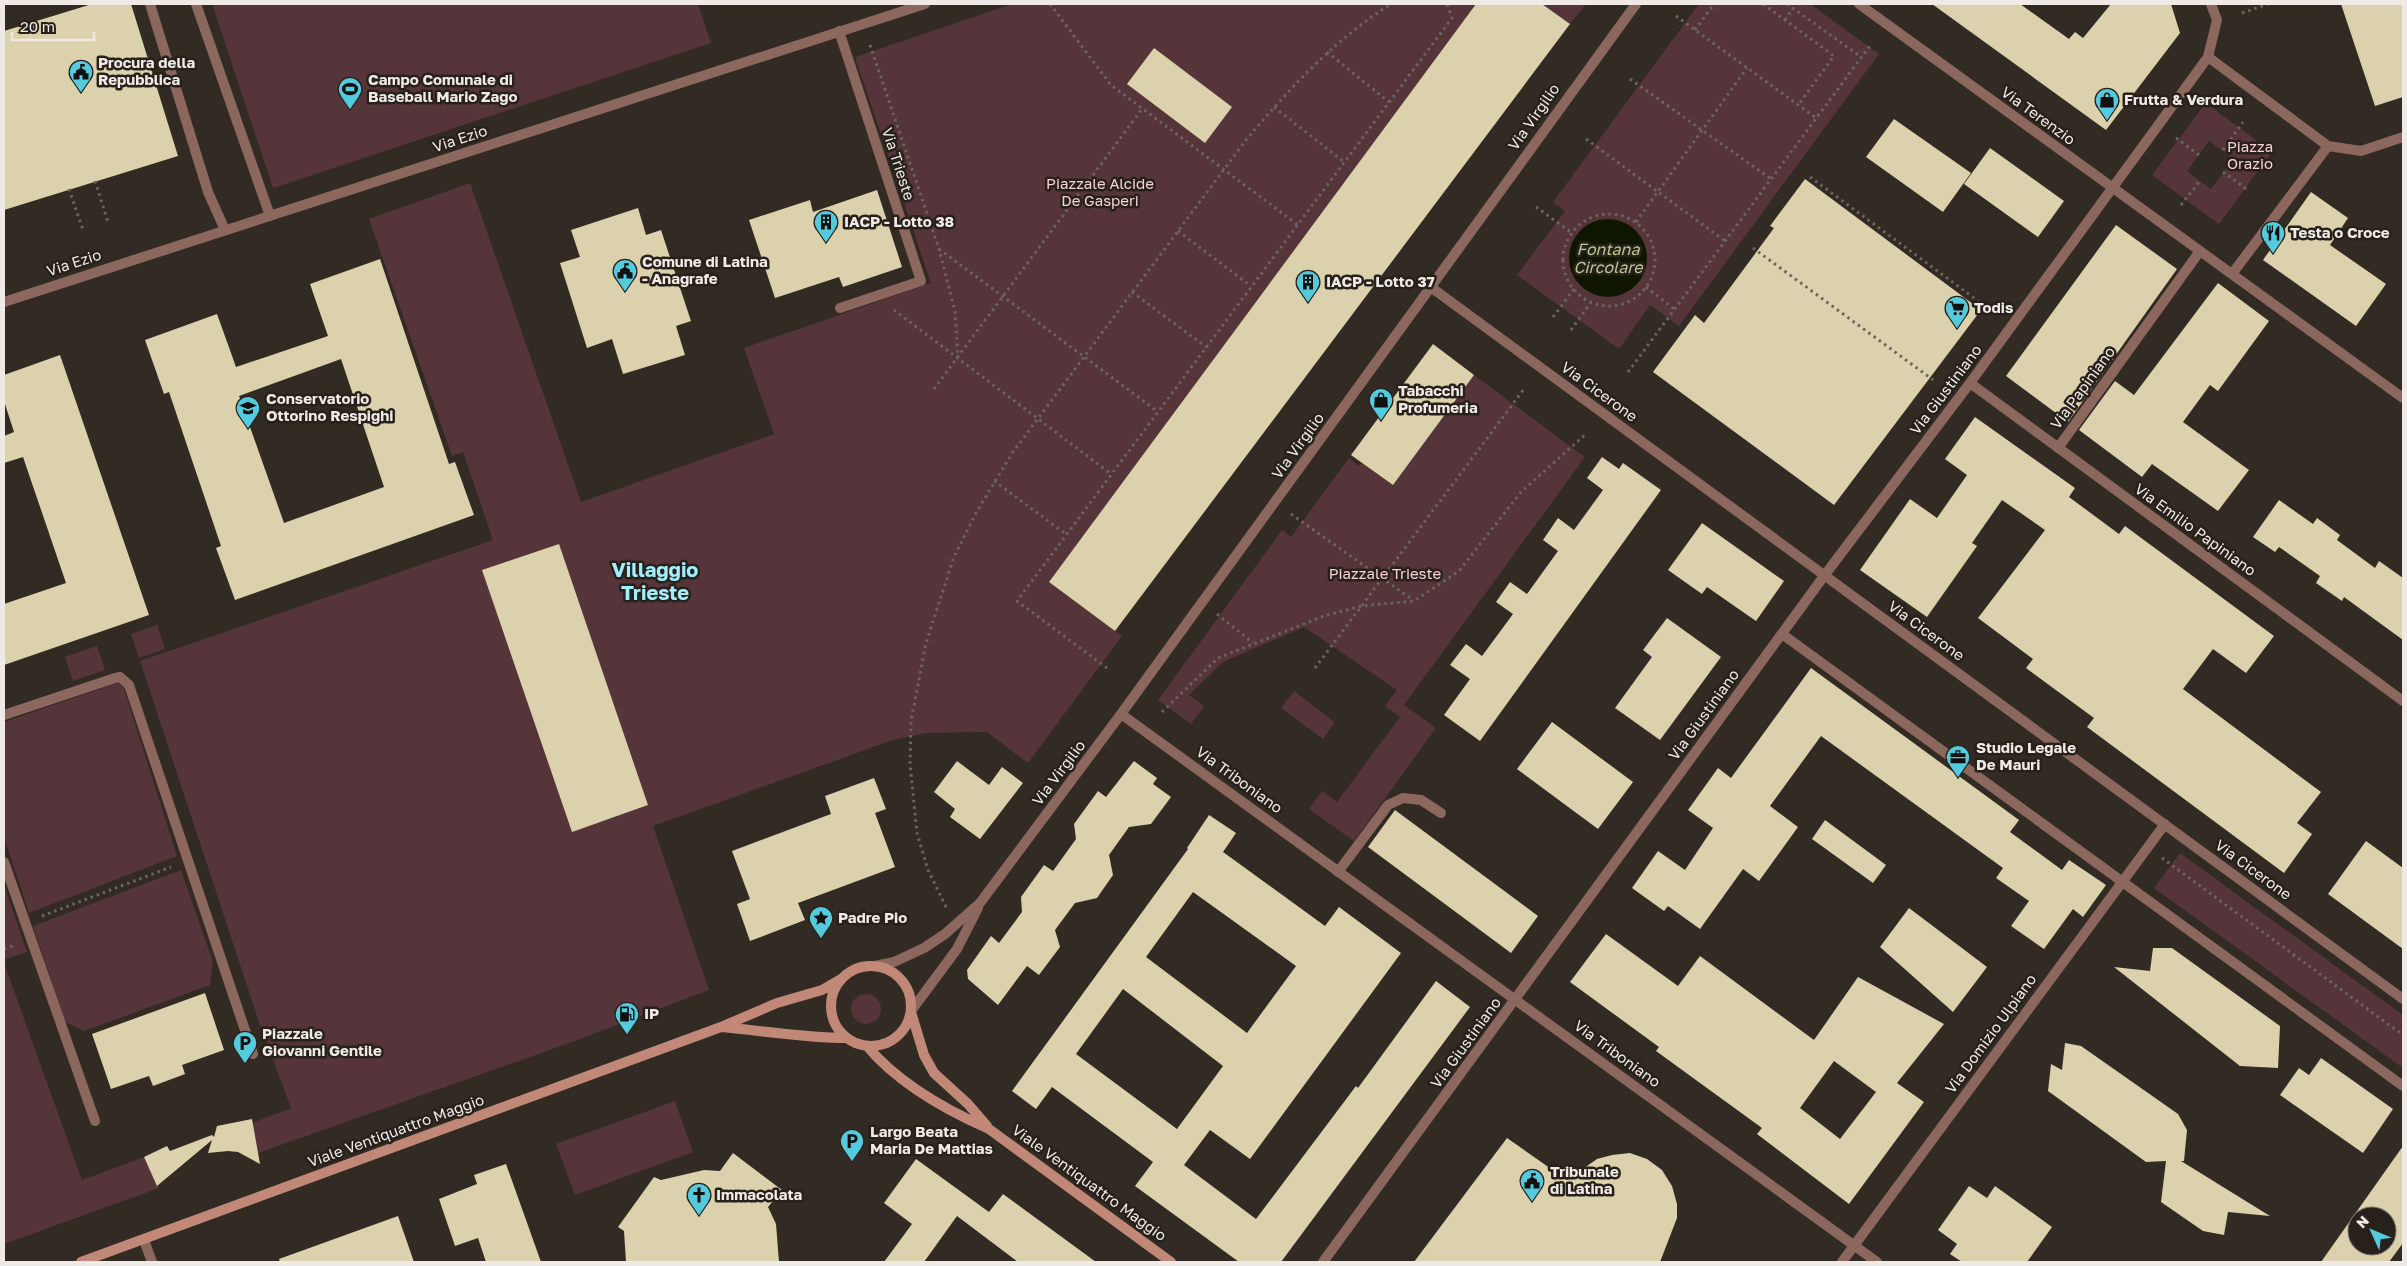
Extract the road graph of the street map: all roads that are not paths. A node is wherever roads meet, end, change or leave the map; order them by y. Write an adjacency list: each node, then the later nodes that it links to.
1 (150, 4): 13 (street)
2 (196, 4): 12 (street)
3 (925, 4): 7 (street, Via Ezio)
4 (1636, 4): 16 (street, Via Virgilio)
5 (1859, 4): 11 (street, Via Terenzio)
6 (2211, 4): 8 (street)
7 (839, 31): 12 (street, Via Ezio); 18 (street, Via Trieste)
8 (2208, 57): 10 (street); 11 (street)
9 (2403, 137): 10 (street)
10 (2328, 146): 15 (street)
11 (2112, 188): 14 (street, Via Terenzio); 19 (street, Via Giustiniano)
12 (270, 216): 13 (street, Via Ezio)
13 (225, 230): 17 (street, Via Ezio)
14 (2200, 251): 15 (street, Via Terenzio); 21 (street, Via Papiniano)
15 (2232, 274): 20 (street, Via Terenzio)
16 (1432, 288): 22 (street, Via Cicerone); 25 (street, Via Virgilio)
17 (4, 302)
18 (840, 308)
19 (1970, 383): 21 (street, Via Emilio Papiniano); 22 (street, Via Giustiniano)
20 (2403, 398)
21 (2058, 448): 24 (street, Via Emilio Papiniano)
22 (1824, 576): 23 (street, Via Giustiniano); 28 (street, Via Cicerone)
23 (1782, 634): 31 (street); 35 (street, Via Giustiniano)
24 (2403, 701)
25 (1121, 714): 30 (street, Via Triboniano); 32 (street, Via Virgilio)
26 (4, 715): 41 (street)
27 (1441, 812): 30 (street)
28 (2165, 824): 31 (street, Via Domizio Ulpiano); 36 (street, Via Cicerone)
29 (4, 862): 43 (street)
30 (1338, 872): 35 (street, Via Triboniano)
31 (2123, 882): 42 (street); 46 (street, Via Domizio Ulpiano)
32 (980, 903): 33 (street); 37 (street)
33 (875, 966): 34 (main road); 37 (main road)
34 (841, 979): 38 (main road); 39 (main road)
35 (1516, 999): 46 (street, Via Triboniano); 50 (street, Via Giustiniano)
36 (2403, 999)
37 (910, 1011): 40 (main road); 44 (main road)
38 (721, 1027): 39 (main road); 45 (main road, Viale Ventiquattro Maggio)
39 (847, 1038): 40 (main road)
40 (867, 1046): 44 (main road)
41 (253, 1054)
42 (2403, 1086)
43 (95, 1121)
44 (989, 1129): 49 (main road, Viale Ventiquattro Maggio)
45 (144, 1240): 47 (main road, Viale Ventiquattro Maggio); 48 (street)
46 (1854, 1246): 51 (street, Via Domizio Ulpiano); 52 (street, Via Triboniano)
47 (81, 1262)
48 (152, 1262)
49 (1172, 1262)
50 (1323, 1262)
51 (1842, 1262)
52 (1877, 1262)

